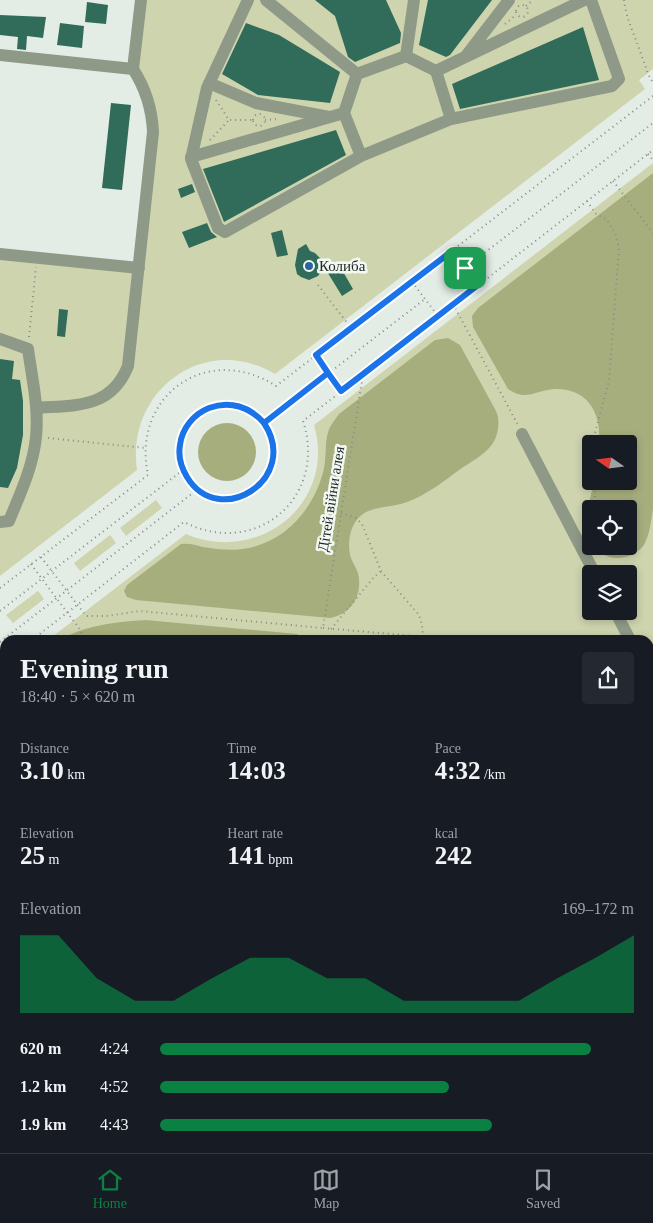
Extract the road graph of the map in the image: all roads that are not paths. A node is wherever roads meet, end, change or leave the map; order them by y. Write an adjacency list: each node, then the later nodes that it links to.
1 (141, 0): 11 (street)
2 (248, 0): 14 (street)
3 (266, 0): 13 (street)
4 (414, 0): 9 (street)
5 (509, 0): 10 (street)
6 (584, 0): 10 (street)
7 (591, 0): 17 (street)
8 (0, 55): 11 (street)
9 (406, 56): 12 (street); 13 (street)
10 (465, 58): 12 (street)
11 (133, 69): 21 (street)
12 (436, 72): 17 (street)
13 (357, 74): 15 (street)
14 (209, 85): 16 (street); 19 (street)
15 (344, 113): 16 (street); 18 (street)
16 (329, 117): 19 (street)
17 (451, 119): 18 (street)
18 (361, 156): 19 (street)
19 (191, 157)
20 (0, 254): 21 (street)
21 (139, 268): 23 (street)
22 (0, 339): 23 (street)
23 (36, 408): 25 (street)
24 (522, 434): 26 (street)
25 (0, 522)
26 (590, 565)
27 (620, 620): 28 (street)
28 (627, 635)

